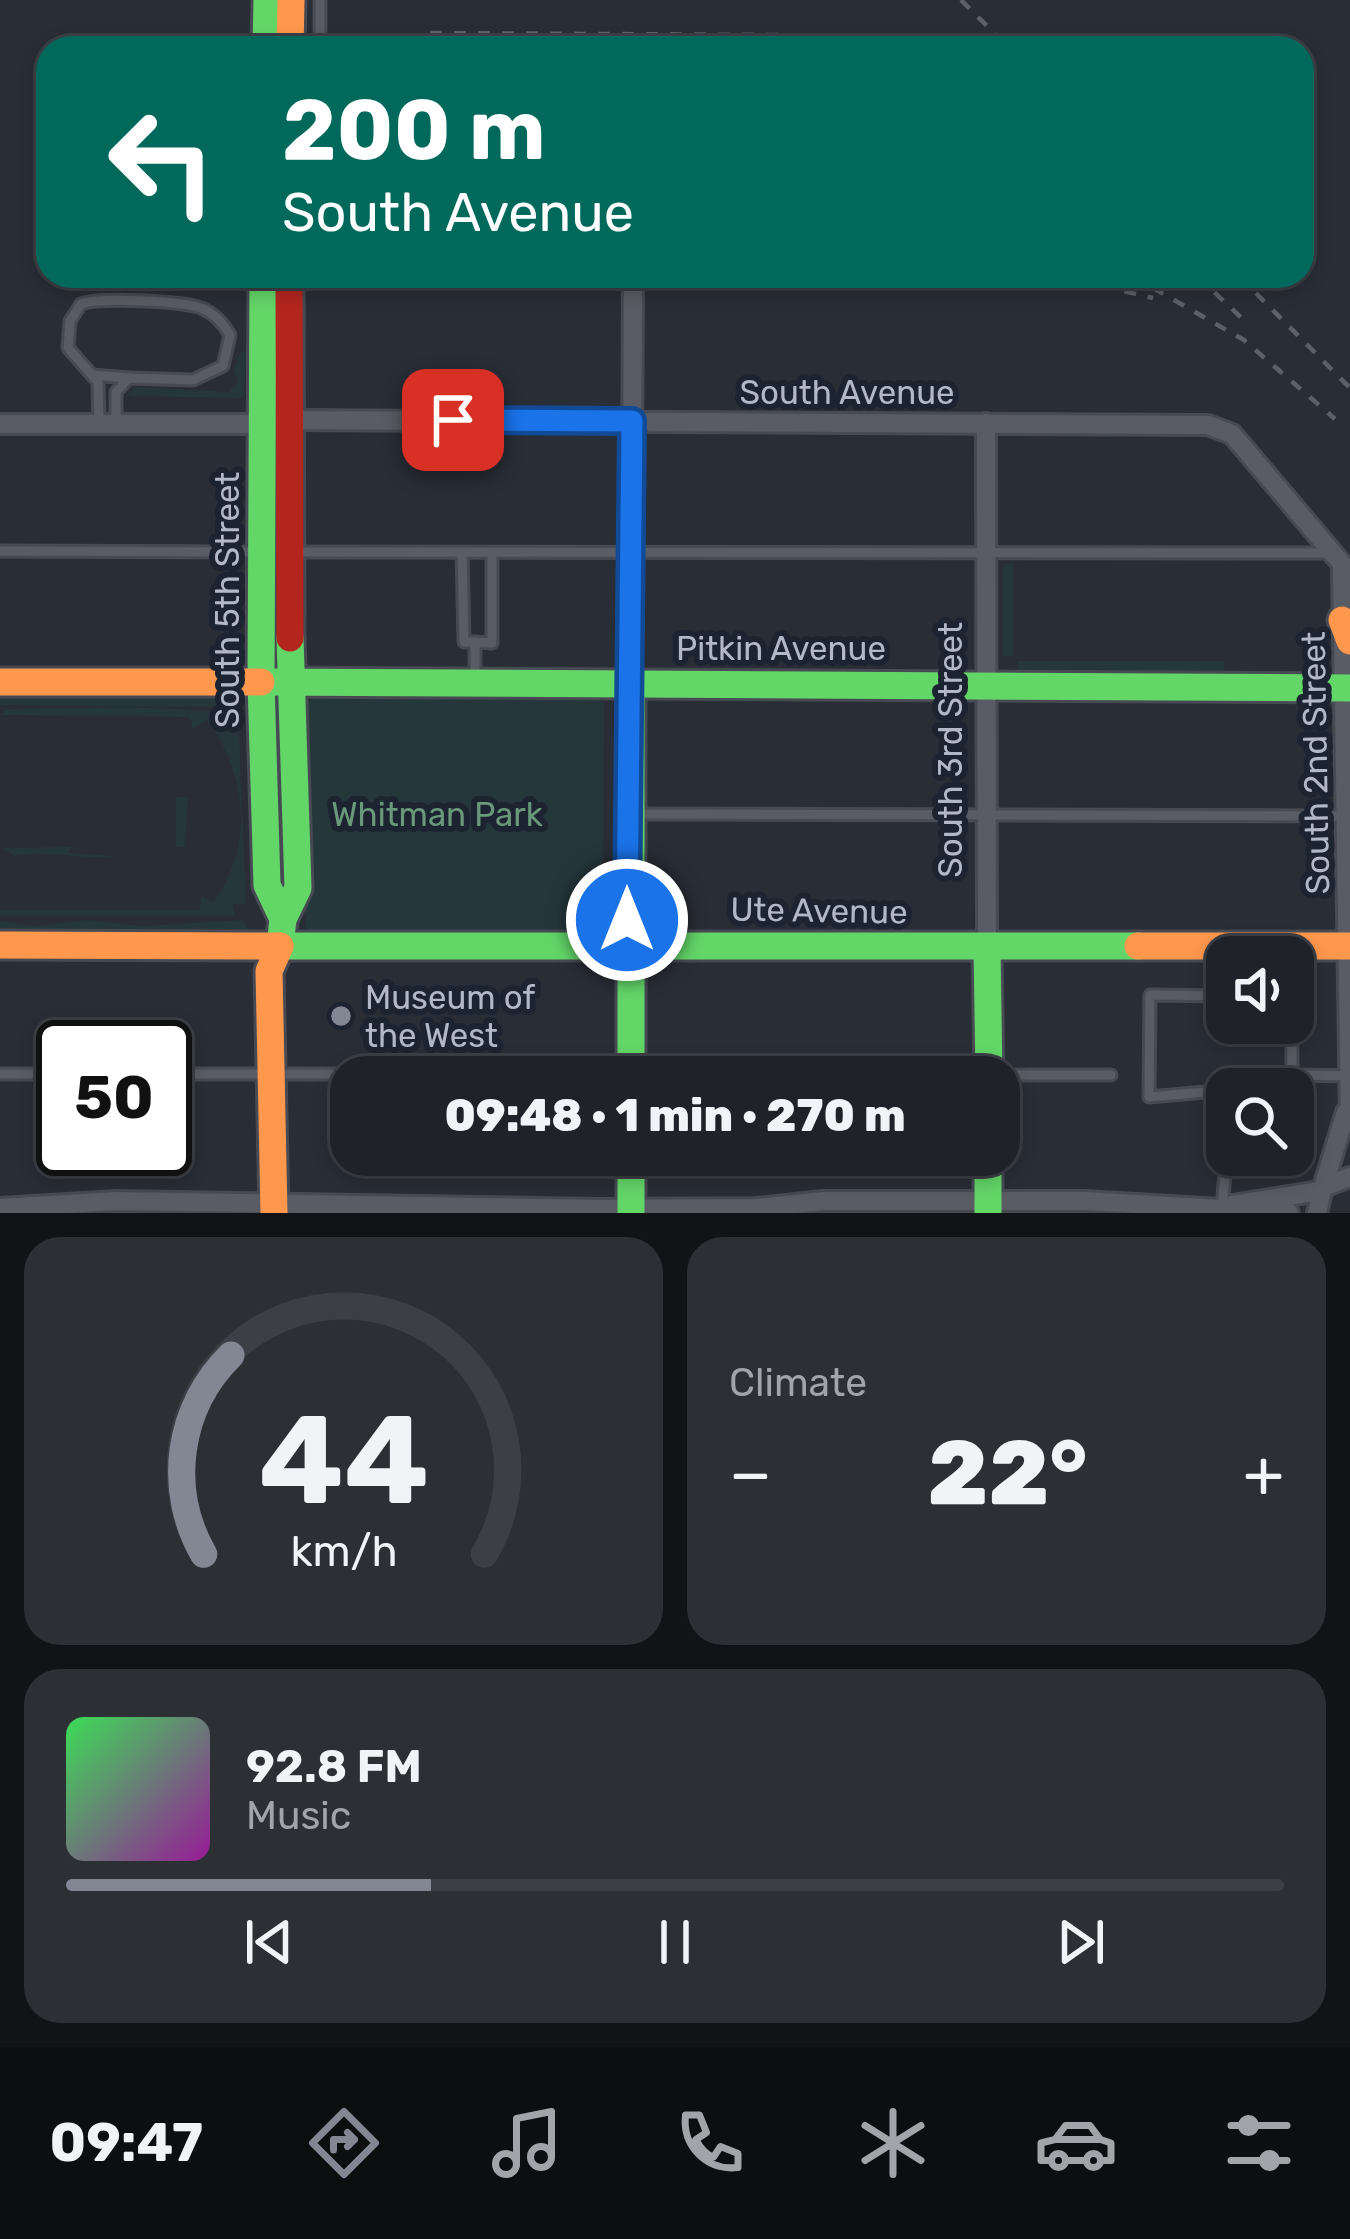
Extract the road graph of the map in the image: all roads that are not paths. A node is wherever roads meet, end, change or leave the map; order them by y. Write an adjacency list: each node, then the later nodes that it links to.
1 (267, 0): 4 (main road)
2 (291, 0): 5 (main road)
3 (320, 0): 6 (lane)
4 (266, 36)
5 (290, 36)
6 (320, 36)
7 (264, 288): 13 (main road, South 5th Street)
8 (289, 288): 13 (main road, South 5th Street)
9 (632, 288): 12 (street)
10 (92, 375): 11 (lane); 11 (lane); 16 (lane)
11 (129, 377): 16 (lane)
12 (632, 421): 13 (street, South Avenue); 14 (street, South Avenue); 20 (street)
13 (276, 422): 16 (street, South Avenue); 17 (main road, South 5th Street)
14 (986, 423): 22 (street, South 3rd Street); 23 (street, South Avenue)
15 (0, 424): 16 (street, South Avenue)
16 (108, 424)
17 (280, 547): 18 (lane); 19 (lane); 27 (main road, South 5th Street); 28 (main road, South 5th Street)
18 (0, 551)
19 (462, 553): 21 (lane); 25 (lane)
20 (632, 553): 21 (lane); 22 (lane); 30 (street)
21 (492, 554): 25 (lane)
22 (986, 554): 23 (lane); 31 (street, South 3rd Street)
23 (1340, 558): 24 (street, South 2nd Street)
24 (1346, 631): 32 (street, South 2nd Street)
25 (476, 642): 29 (lane)
26 (0, 682): 27 (main road, Pitkin Avenue)
27 (261, 682): 28 (main road, Pitkin Avenue); 36 (main road, South 5th Street)
28 (290, 682): 29 (main road, Pitkin Avenue); 36 (main road, South 5th Street)
29 (475, 683): 30 (main road, Pitkin Avenue)
30 (631, 683): 31 (main road, Pitkin Avenue); 33 (main road)
31 (986, 685): 32 (main road, Pitkin Avenue); 34 (street, South 3rd Street)
32 (1348, 688): 35 (street, South 2nd Street)
33 (627, 814): 34 (lane); 38 (main road)
34 (986, 814): 35 (lane); 40 (street, South 3rd Street)
35 (1348, 815): 39 (street, South 2nd Street)
36 (281, 933): 37 (main road, Ute Avenue); 38 (main road, Ute Avenue); 47 (main road, South 5th Street)
37 (0, 945)
38 (631, 945): 40 (main road, Ute Avenue); 42 (main road)
39 (1349, 946): 40 (main road, Ute Avenue); 52 (street, South 2nd Street)
40 (987, 947): 43 (main road, South 3rd Street)
41 (1206, 996): 53 (lane)
42 (632, 1056)
43 (989, 1056)
44 (0, 1074): 45 (lane)
45 (36, 1074)
46 (192, 1075): 47 (lane)
47 (271, 1075): 48 (lane); 63 (main road, South 5th Street)
48 (330, 1075)
49 (1112, 1075): 51 (lane)
50 (1314, 1075): 52 (lane)
51 (1020, 1076)
52 (1348, 1076): 54 (street, South 2nd Street)
53 (1206, 1092)
54 (1348, 1115): 59 (street, South 2nd Street)
55 (632, 1176): 65 (main road)
56 (988, 1176): 60 (main road)
57 (1225, 1176): 62 (lane)
58 (1350, 1177): 59 (street)
59 (1322, 1189): 62 (street); 67 (street, South 2nd Street)
60 (988, 1207): 62 (street); 65 (street)
61 (0, 1208): 63 (street)
62 (1222, 1208): 66 (street)
63 (274, 1209): 64 (street)
64 (451, 1210): 65 (street)
65 (632, 1211)
66 (1289, 1213)
67 (1317, 1213)

